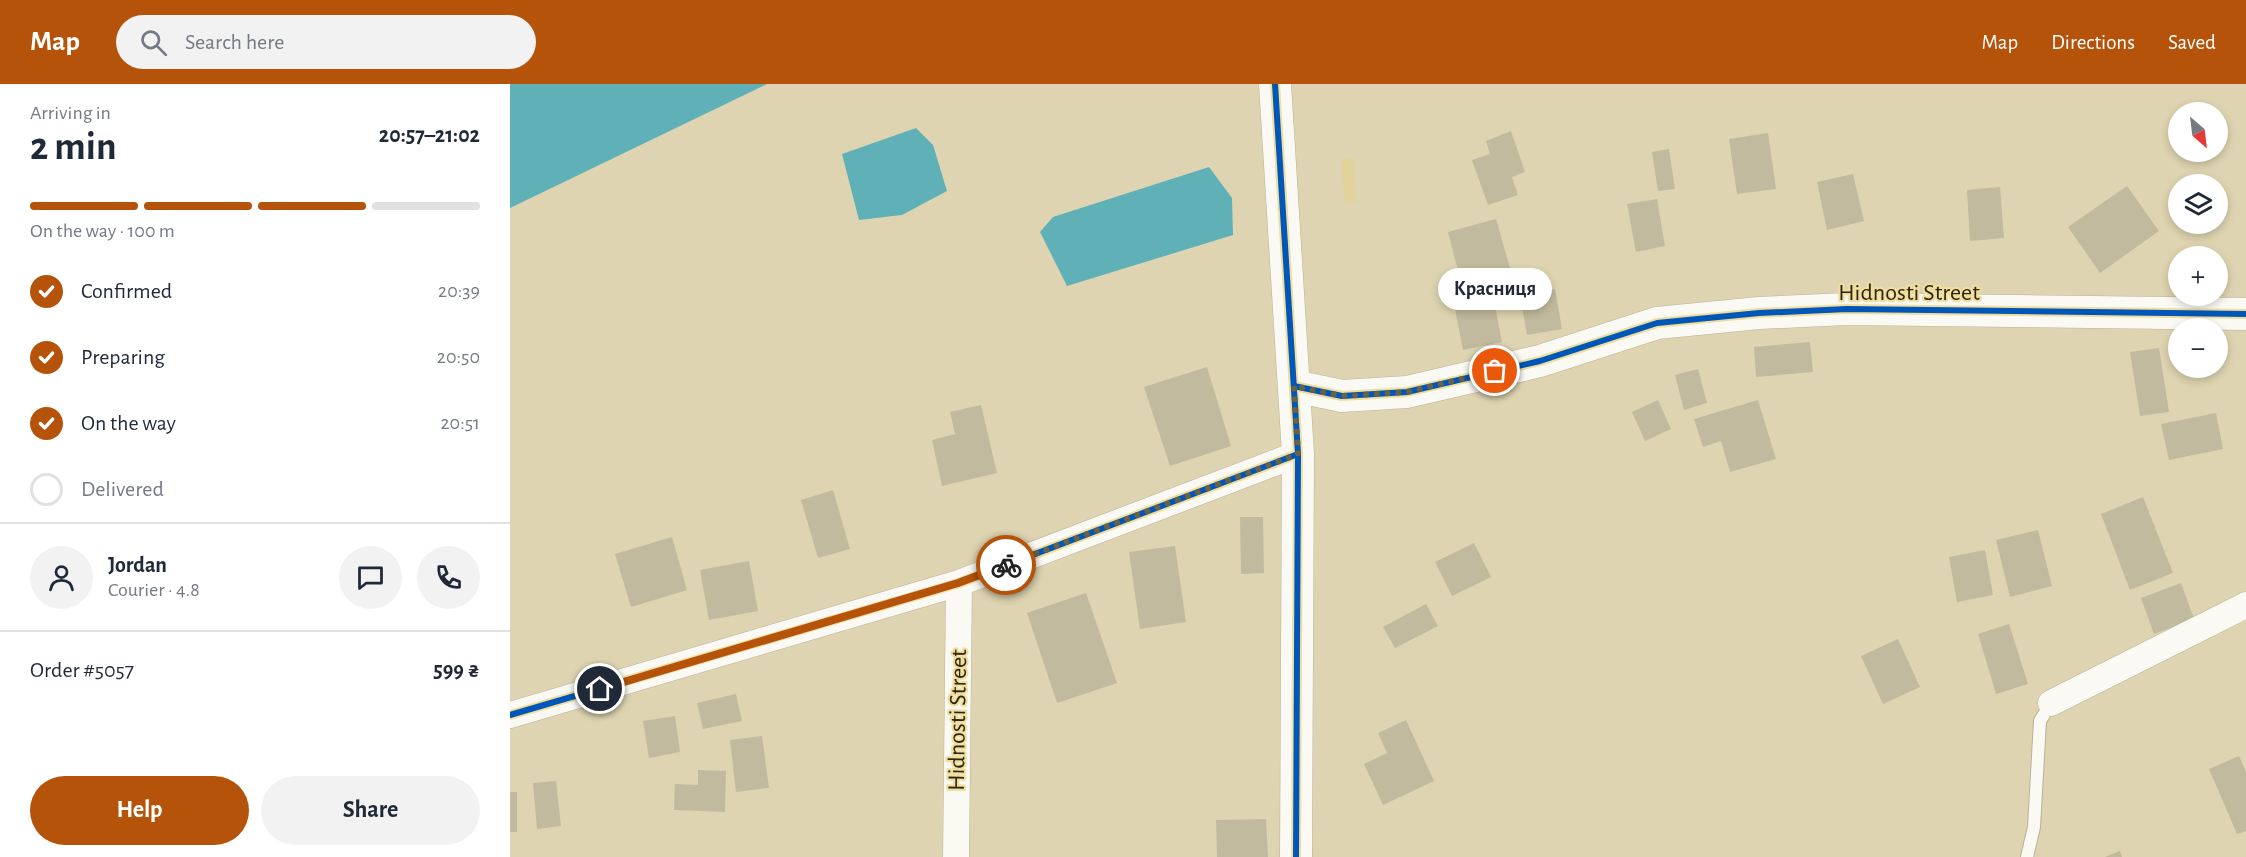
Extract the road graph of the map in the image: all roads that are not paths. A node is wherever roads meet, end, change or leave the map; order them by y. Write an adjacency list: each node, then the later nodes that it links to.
1 (1275, 84): 3 (street)
2 (2246, 314): 3 (street, Hidnosti Street)
3 (1294, 386): 4 (street)
4 (1298, 454): 5 (street); 10 (street)
5 (958, 583): 8 (street); 9 (street, Hidnosti Street)
6 (2246, 605): 7 (street)
7 (2051, 703): 11 (lane)
8 (510, 715)
9 (956, 857)
10 (1296, 857)
11 (2027, 857)

